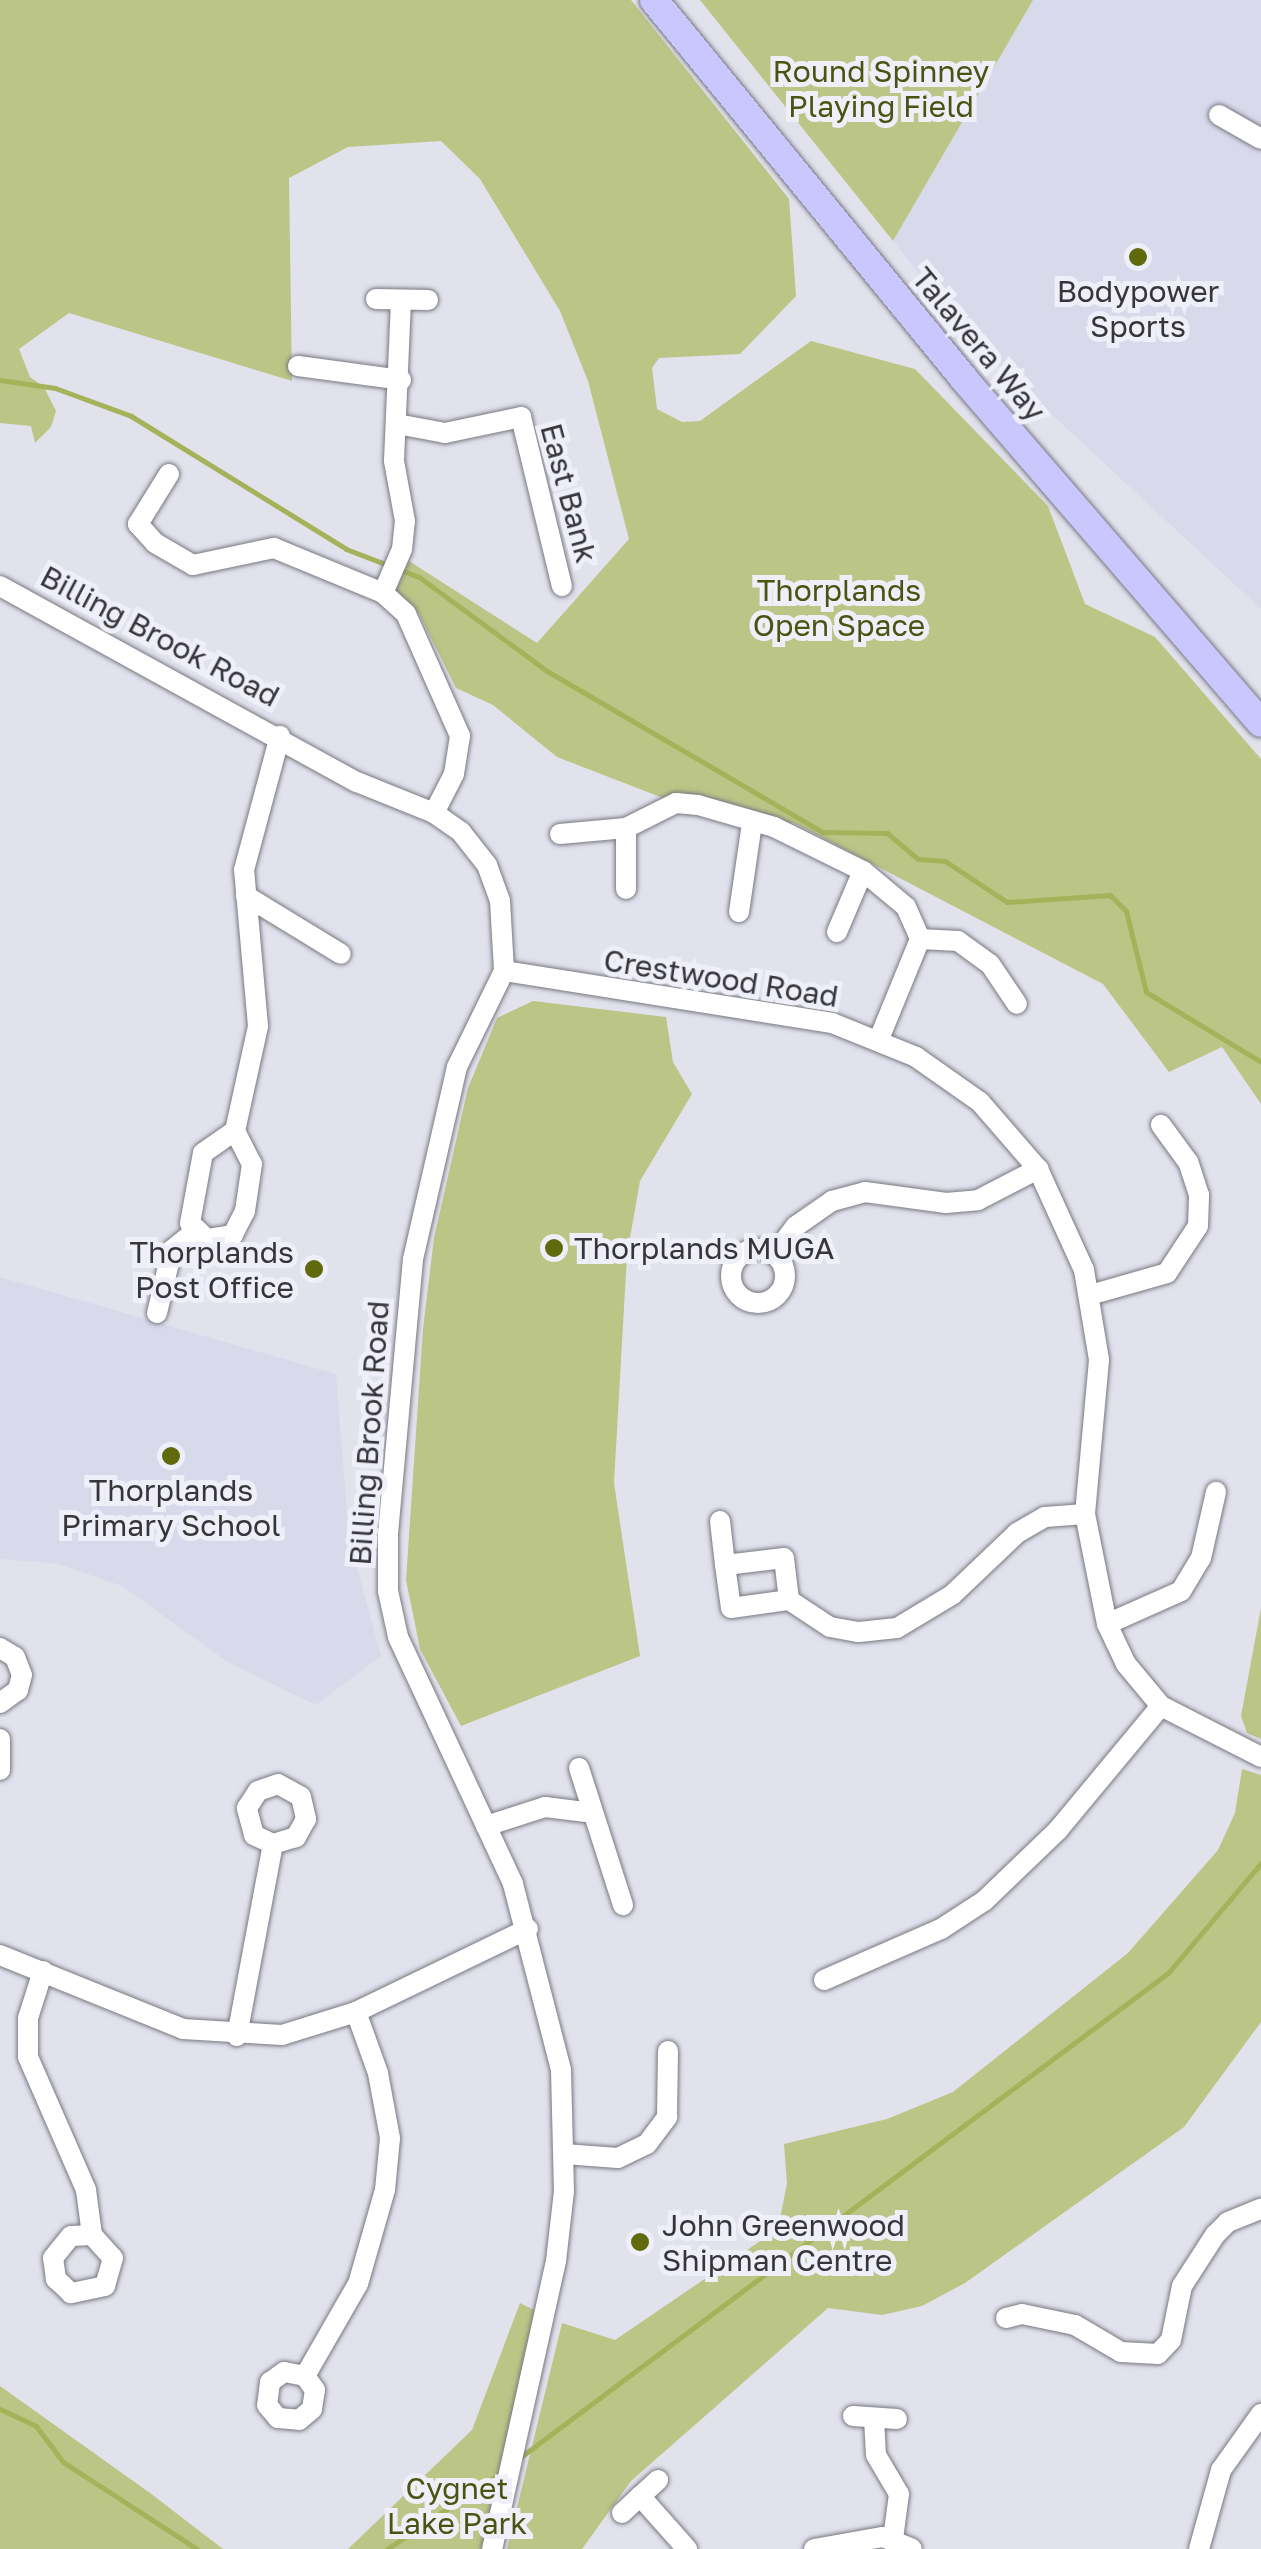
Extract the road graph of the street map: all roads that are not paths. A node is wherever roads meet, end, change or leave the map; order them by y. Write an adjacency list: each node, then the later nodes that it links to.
1 (654, 0): 14 (main road, Talavera Way)
2 (1219, 115): 3 (street)
3 (1261, 139)
4 (376, 299): 5 (street)
5 (401, 300): 6 (street); 8 (street)
6 (428, 300)
7 (298, 366): 8 (street)
8 (400, 380): 9 (street)
9 (397, 424): 12 (street, East Bank); 13 (street)
10 (169, 474): 13 (street)
11 (0, 586): 15 (street, Billing Brook Road)
12 (562, 586)
13 (383, 593): 16 (street)
14 (1261, 724)
15 (280, 736): 16 (street, Billing Brook Road); 22 (street)
16 (434, 814): 27 (street, Billing Brook Road)
17 (752, 823): 18 (street); 20 (street); 23 (street)
18 (626, 828): 19 (street); 21 (street)
19 (560, 834)
20 (863, 871): 24 (street); 25 (street)
21 (626, 889)
22 (246, 896): 26 (street); 31 (street)
23 (739, 912)
24 (837, 932)
25 (920, 939): 28 (street); 29 (street)
26 (341, 954)
27 (504, 970): 29 (street, Crestwood Road); 51 (street, Billing Brook Road)
28 (1017, 1004)
29 (880, 1040): 32 (street, Crestwood Road)
30 (1161, 1125): 35 (street)
31 (236, 1131): 33 (street); 33 (street)
32 (1038, 1169): 34 (street); 35 (street, Crestwood Road)
33 (194, 1232): 36 (street)
34 (777, 1251)
35 (1090, 1295): 38 (street, Crestwood Road)
36 (158, 1313)
37 (1216, 1492): 42 (street)
38 (1085, 1514): 41 (street); 42 (street, Crestwood Road)
39 (720, 1521): 40 (street)
40 (725, 1565): 41 (street); 41 (street)
41 (790, 1600)
42 (1107, 1624): 45 (street, Crestwood Road)
43 (0, 1648): 44 (street)
44 (0, 1704)
45 (1161, 1706): 47 (street, Crestwood Road); 57 (street)
46 (0, 1739): 49 (street)
47 (1261, 1757)
48 (579, 1768): 50 (street)
49 (0, 1770)
50 (593, 1813): 51 (street); 53 (street)
51 (486, 1826): 54 (street, Billing Brook Road)
52 (273, 1844): 59 (street)
53 (623, 1905)
54 (528, 1929): 58 (street); 61 (street, Billing Brook Road)
55 (0, 1954): 56 (street)
56 (42, 1971): 59 (street); 63 (street)
57 (824, 1980)
58 (356, 2012): 59 (street); 65 (street)
59 (237, 2036)
60 (668, 2051): 61 (street)
61 (564, 2154): 72 (street, Billing Brook Road)
62 (1261, 2210): 64 (street)
63 (92, 2235)
64 (1006, 2318)
65 (305, 2376)
66 (1261, 2414): 75 (street)
67 (897, 2420): 71 (street)
68 (658, 2480): 69 (street)
69 (640, 2496): 70 (street); 73 (street)
70 (622, 2513)
71 (902, 2544): 74 (street)
72 (492, 2549)
73 (687, 2549)
74 (814, 2549)
75 (1199, 2549)

